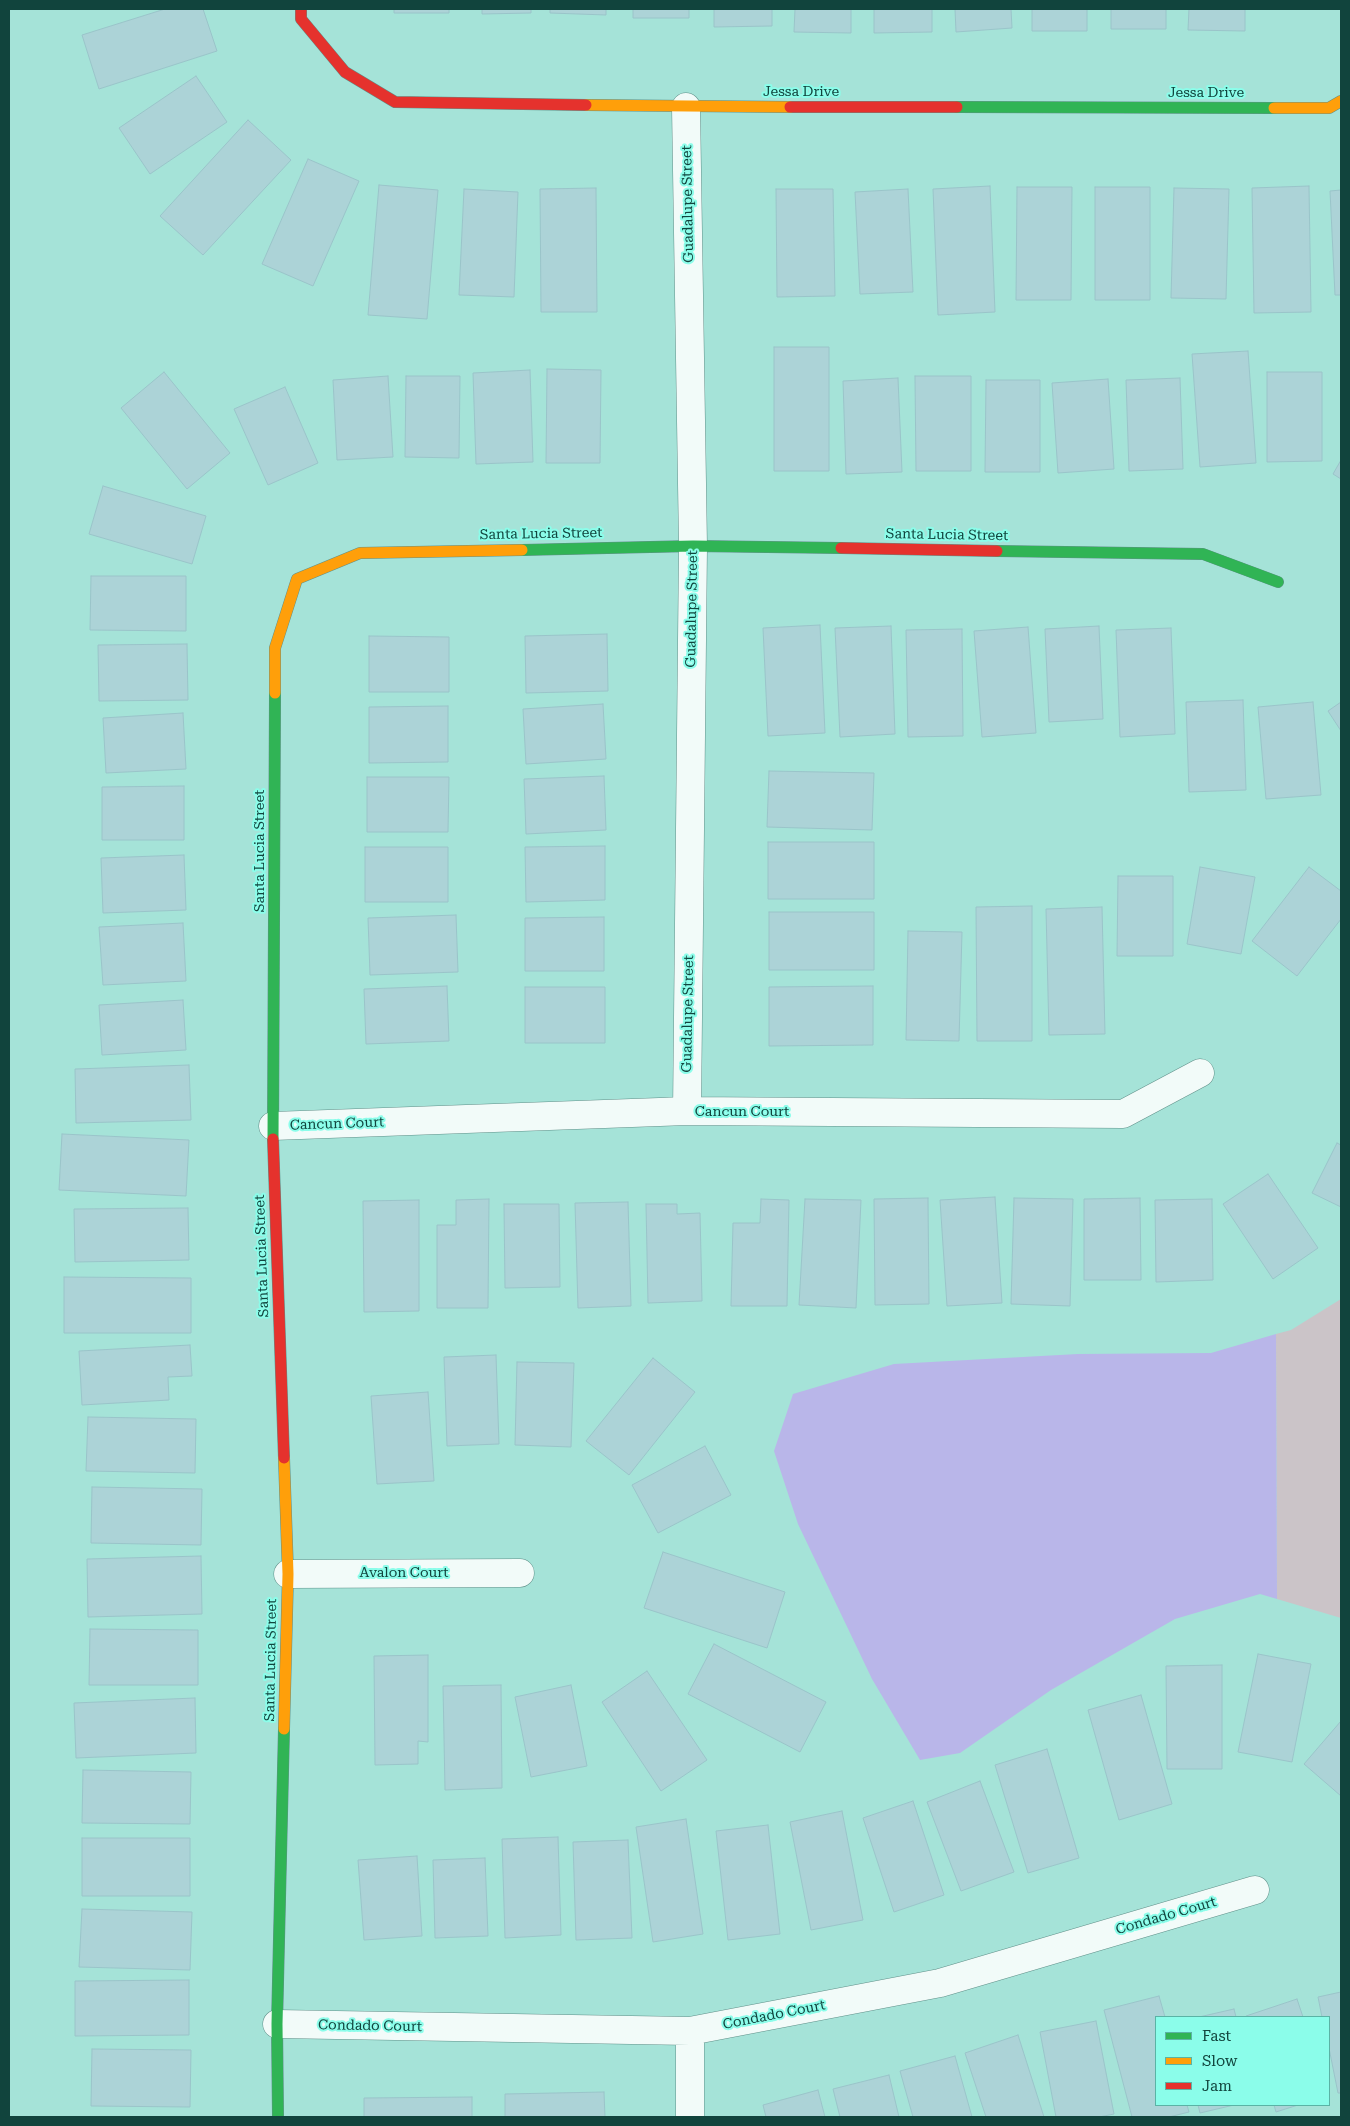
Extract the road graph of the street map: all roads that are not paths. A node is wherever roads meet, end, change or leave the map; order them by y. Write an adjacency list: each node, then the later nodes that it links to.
1 (301, 9): 3 (street, Jessa Drive)
2 (1341, 100): 3 (street, Jessa Drive)
3 (686, 107): 4 (street, Guadalupe Street)
4 (692, 546): 5 (street, Santa Lucia Street); 7 (street, Guadalupe Street); 8 (street, Santa Lucia Street)
5 (1278, 582)
6 (1200, 1073): 7 (street, Cancun Court)
7 (687, 1111): 8 (street, Cancun Court)
8 (273, 1126): 10 (street, Santa Lucia Street)
9 (520, 1573): 10 (street, Avalon Court)
10 (288, 1574): 12 (street, Santa Lucia Street)
11 (1255, 1890): 13 (street, Condado Court)
12 (277, 2024): 13 (street, Condado Court); 14 (street, Santa Lucia Street)
13 (690, 2031): 15 (street)
14 (278, 2117)
15 (690, 2117)

